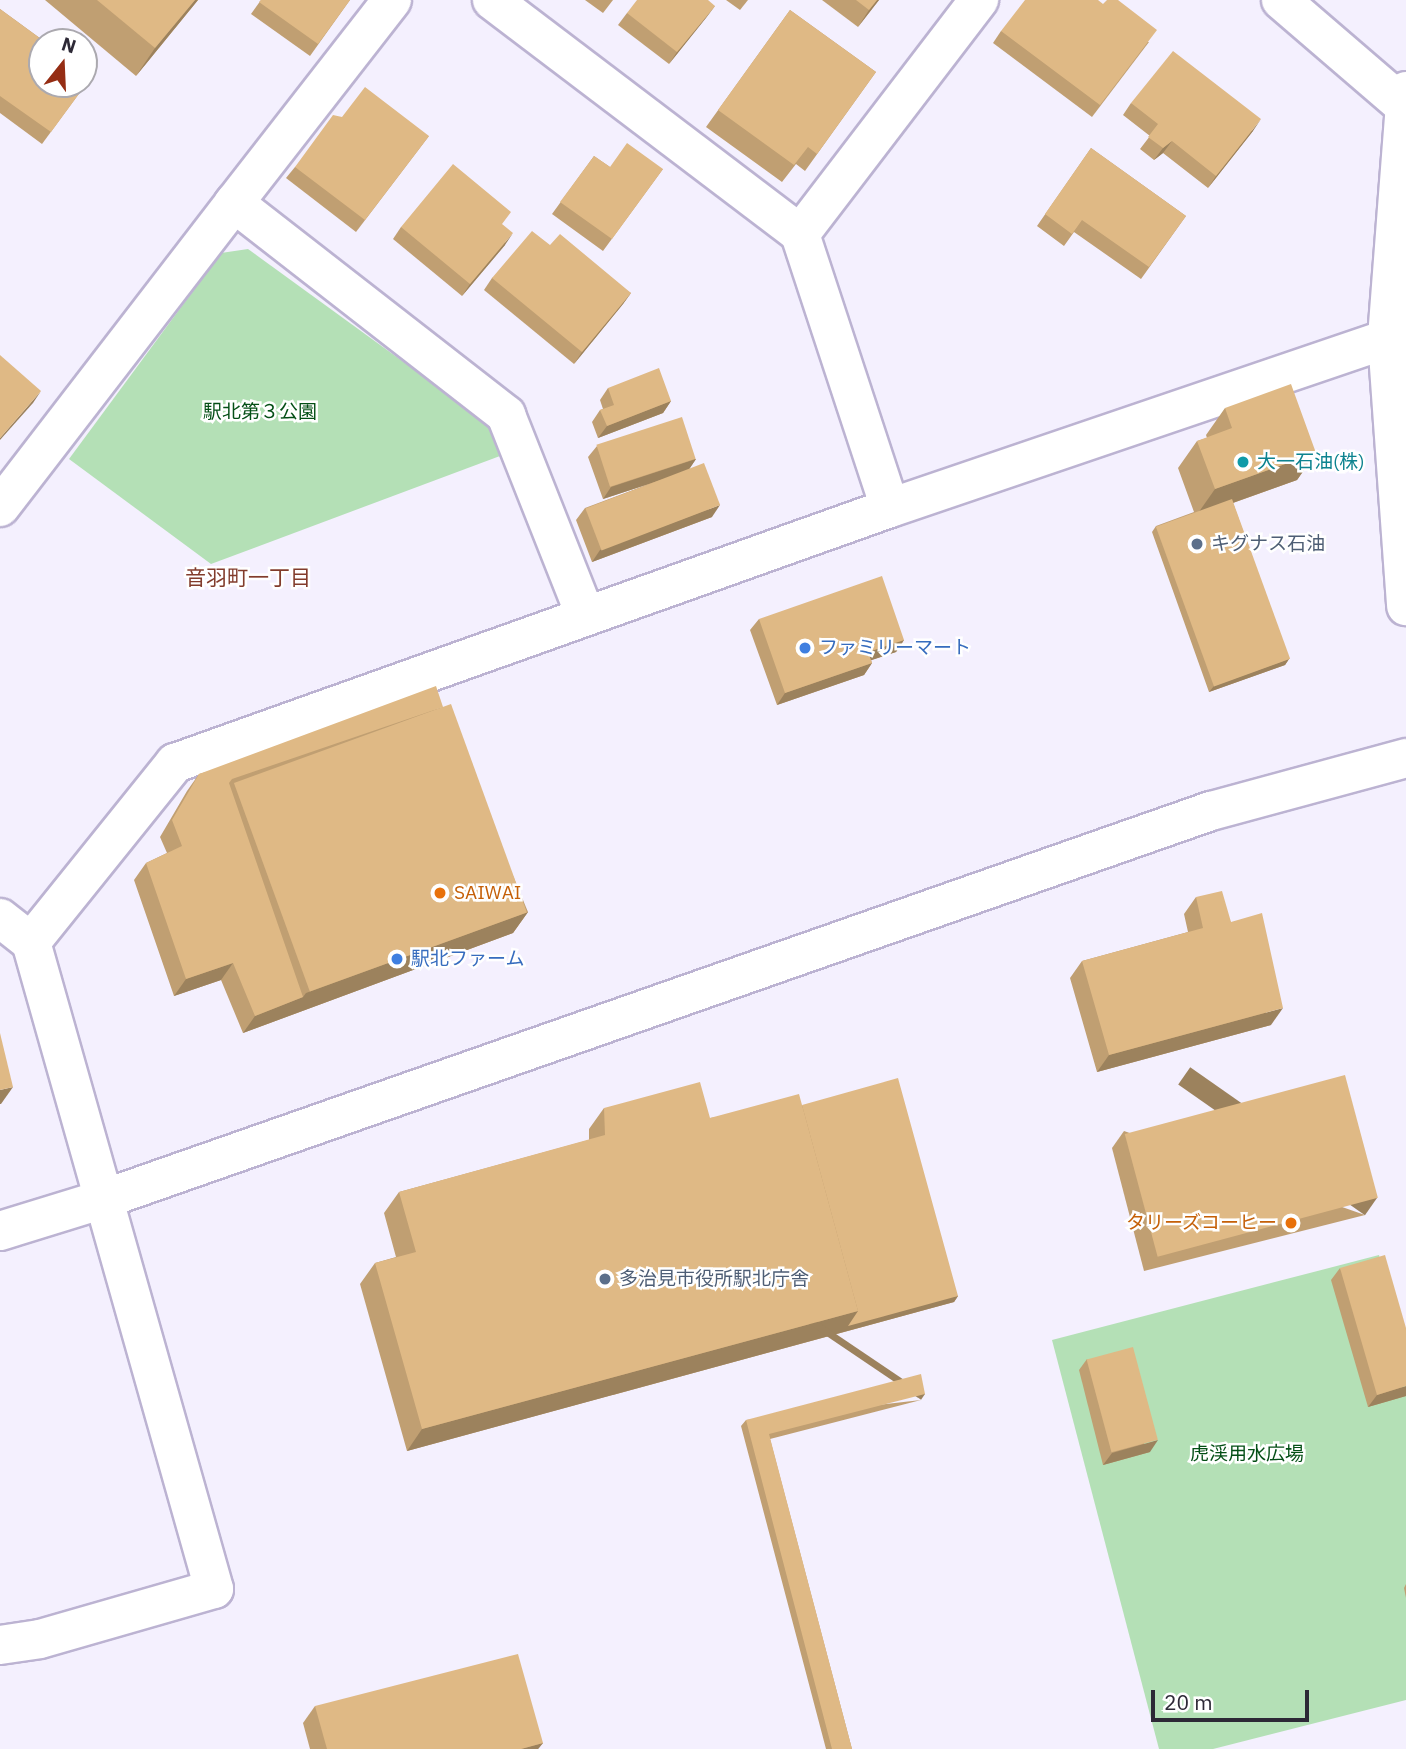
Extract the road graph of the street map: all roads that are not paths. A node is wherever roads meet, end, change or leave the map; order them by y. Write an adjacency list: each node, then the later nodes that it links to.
1 (392, 0): 6 (street)
2 (492, 0): 7 (street)
3 (979, 0): 7 (street)
4 (1281, 0): 5 (street)
5 (1405, 98): 8 (street)
6 (234, 203): 9 (street); 12 (street)
7 (800, 234): 10 (street)
8 (1397, 339): 10 (street); 11 (street)
9 (0, 507)
10 (890, 508): 12 (street)
11 (1406, 606)
12 (584, 615): 15 (street)
13 (1406, 758): 16 (street)
14 (0, 918): 15 (street)
15 (31, 942): 16 (street)
16 (104, 1199): 17 (street); 18 (street)
17 (0, 1231)
18 (0, 1645)

